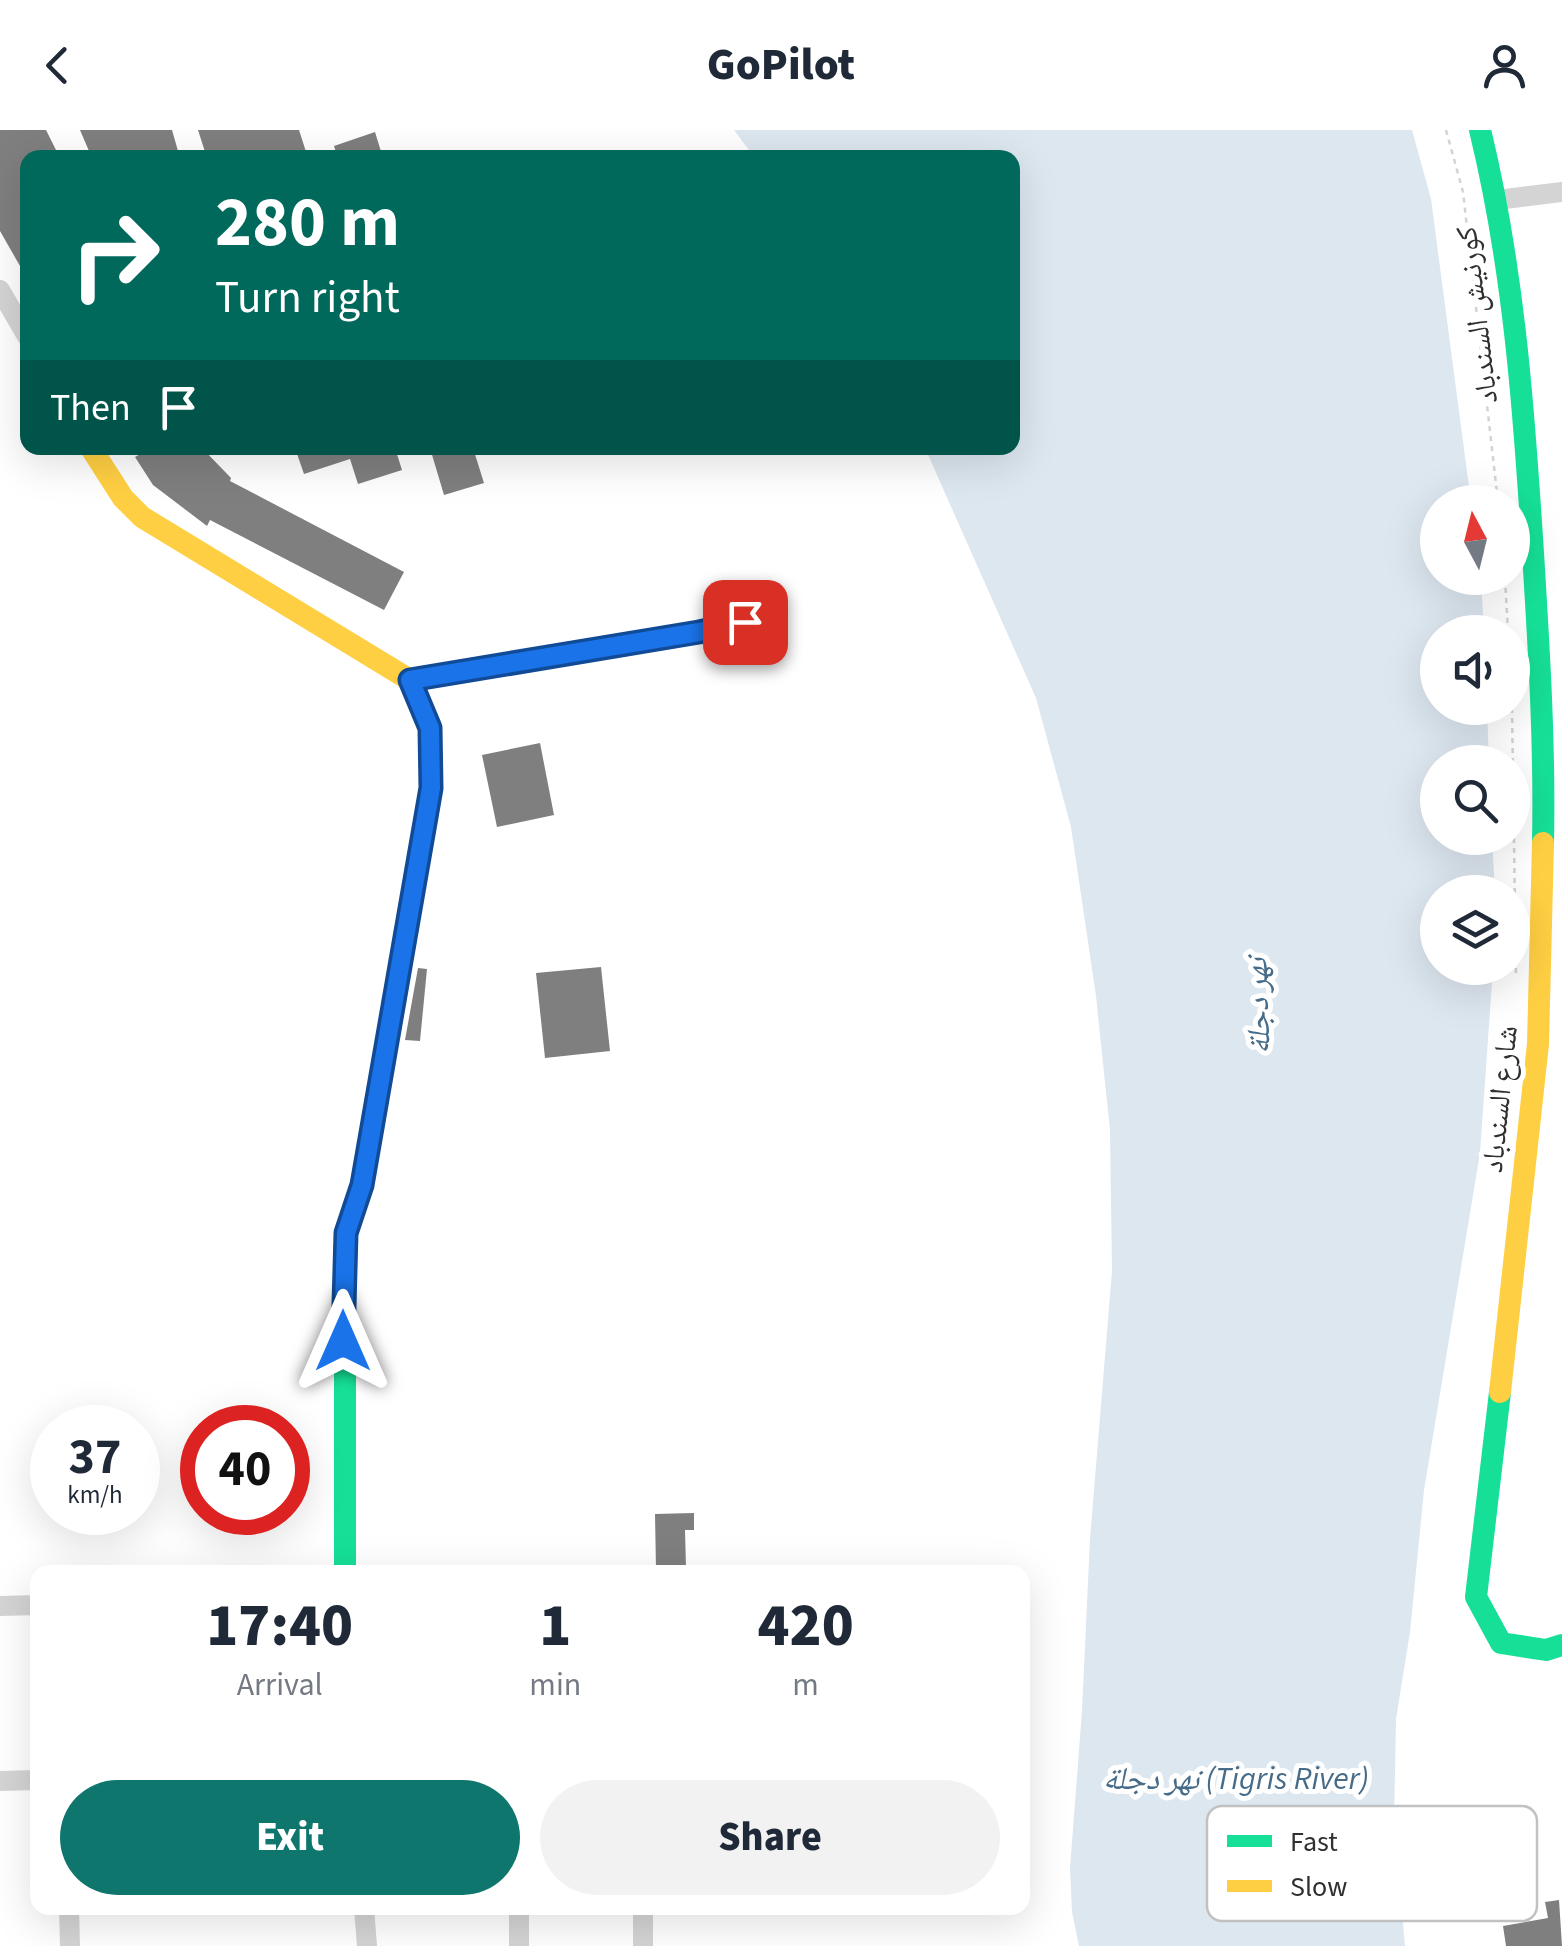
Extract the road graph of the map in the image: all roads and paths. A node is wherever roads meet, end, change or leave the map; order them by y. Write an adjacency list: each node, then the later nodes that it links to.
1 (1446, 130): 8 (path, كورنيش السندباد)
2 (1480, 130): 4 (street, شارع السندباد)
3 (1562, 192): 4 (street)
4 (1497, 200): 16 (street, شارع السندباد)
5 (0, 290): 6 (street)
6 (20, 324)
7 (95, 455): 10 (street)
8 (1496, 485)
9 (745, 622): 10 (street)
10 (410, 680): 13 (street)
11 (1513, 725): 12 (path)
12 (1514, 875)
13 (345, 1565)
14 (30, 1604): 15 (street)
15 (0, 1606)
16 (1562, 1645)
17 (30, 1780): 18 (street)
18 (0, 1781)
19 (69, 1915): 23 (street)
20 (365, 1915): 24 (street)
21 (519, 1915): 25 (street)
22 (642, 1915): 26 (street)
23 (70, 1946)
24 (367, 1946)
25 (520, 1946)
26 (643, 1946)

